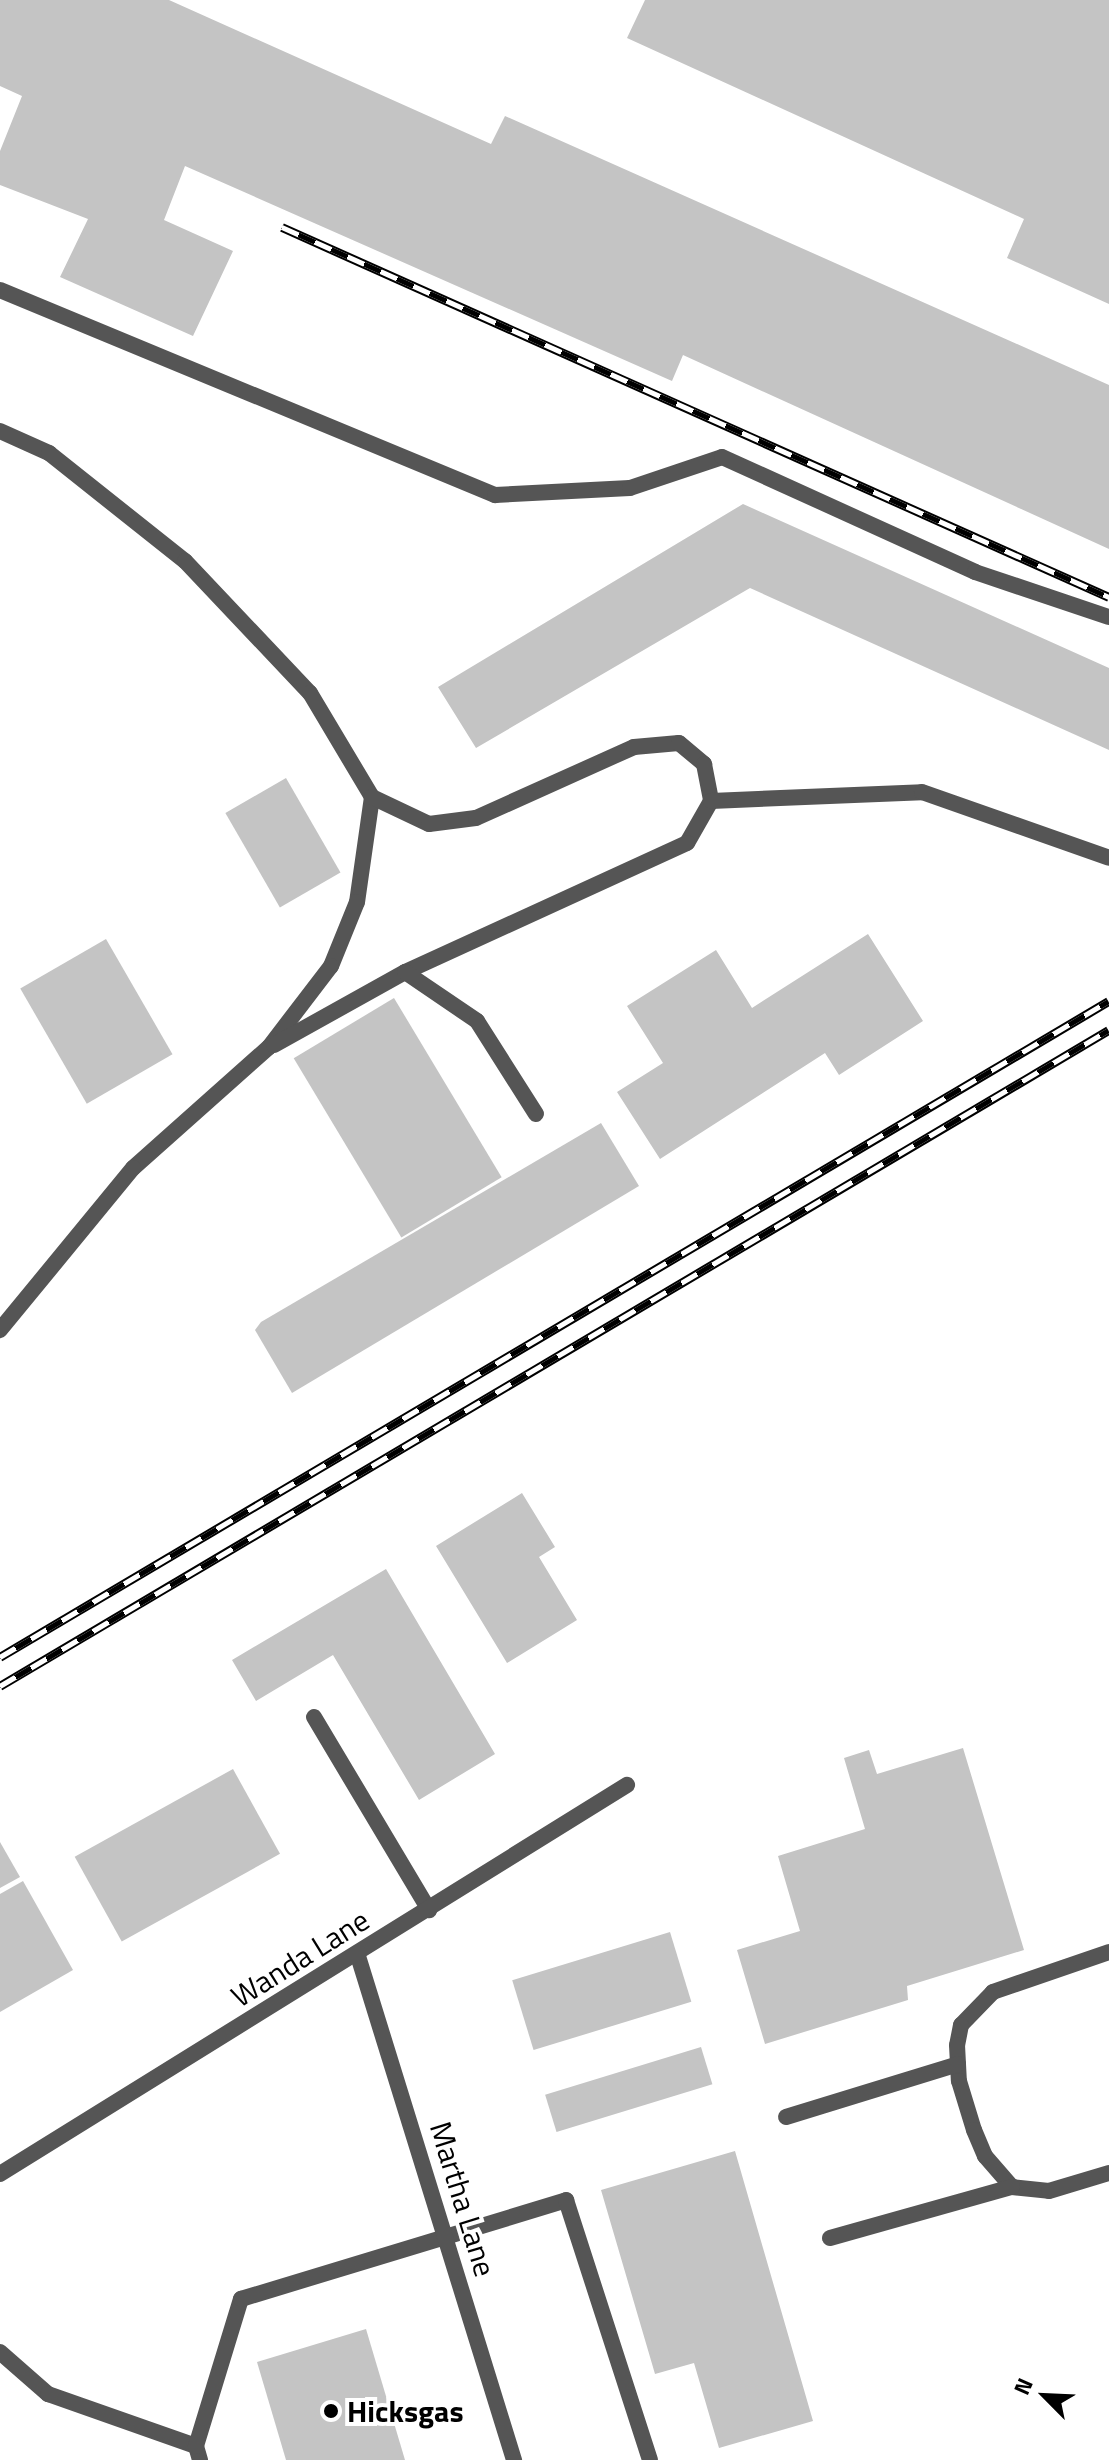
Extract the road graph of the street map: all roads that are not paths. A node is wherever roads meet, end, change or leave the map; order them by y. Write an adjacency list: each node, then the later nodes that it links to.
1 (0, 290): 3 (street)
2 (0, 431): 4 (street)
3 (1109, 617)
4 (372, 797): 5 (street); 8 (street)
5 (711, 801): 6 (street); 7 (street)
6 (1109, 858)
7 (405, 972): 8 (street); 9 (street)
8 (269, 1047): 10 (street)
9 (536, 1114)
10 (0, 1330)
11 (314, 1717): 13 (street)
12 (627, 1785): 13 (street, Wanda Lane)
13 (429, 1910): 15 (street, Wanda Lane)
14 (1109, 1952): 16 (street)
15 (358, 1956): 19 (street, Wanda Lane); 21 (street, Martha Lane)
16 (958, 2064): 17 (street); 20 (street)
17 (786, 2117)
18 (1109, 2173): 20 (street)
19 (0, 2174)
20 (1012, 2187): 22 (street)
21 (446, 2237): 24 (street); 25 (street, Martha Lane); 26 (street)
22 (830, 2238)
23 (0, 2352): 24 (street)
24 (198, 2453)
25 (514, 2460)
26 (650, 2460)

